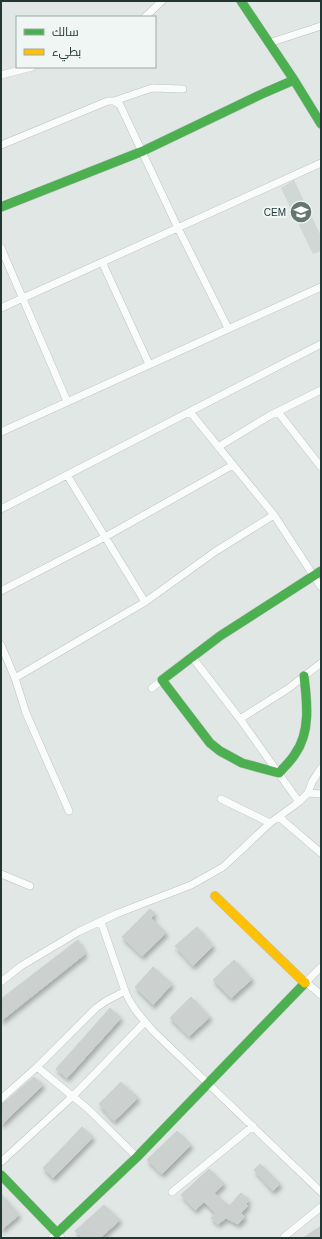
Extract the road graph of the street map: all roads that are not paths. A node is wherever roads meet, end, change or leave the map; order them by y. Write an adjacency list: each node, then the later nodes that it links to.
1 (162, 1): 3 (street)
2 (241, 1): 5 (street)
3 (146, 16)
4 (321, 26): 5 (street)
5 (269, 43): 8 (street)
6 (28, 68): 7 (street)
7 (1, 75)
8 (294, 80): 11 (street); 13 (street)
9 (183, 89): 10 (street)
10 (114, 101): 12 (street); 13 (street)
11 (321, 124)
12 (1, 146)
13 (143, 151): 15 (street); 16 (street)
14 (321, 163): 16 (street)
15 (1, 208)
16 (178, 228): 18 (street); 22 (street)
17 (1, 248): 20 (street)
18 (102, 262): 20 (street); 24 (street)
19 (321, 286): 22 (street)
20 (23, 298): 21 (street); 26 (street)
21 (1, 308)
22 (228, 328): 24 (street)
23 (321, 344): 27 (street)
24 (149, 364): 26 (street)
25 (321, 390): 28 (street)
26 (67, 401): 29 (street)
27 (190, 412): 30 (street); 33 (street)
28 (278, 412): 30 (street); 32 (street)
29 (1, 432)
30 (218, 447): 31 (street)
31 (233, 465): 35 (street); 36 (street)
32 (321, 467)
33 (67, 475): 34 (street); 36 (street)
34 (1, 510)
35 (274, 515): 37 (street); 40 (street)
36 (105, 537): 39 (street); 40 (street)
37 (317, 574): 38 (street); 42 (street)
38 (321, 587)
39 (1, 591)
40 (145, 602): 45 (street)
41 (1, 645): 45 (street)
42 (192, 657): 46 (street); 48 (street)
43 (321, 663): 44 (street)
44 (304, 676): 48 (street); 50 (street)
45 (15, 678): 55 (street)
46 (162, 680): 47 (street); 50 (street)
47 (152, 688)
48 (240, 719): 50 (street)
49 (321, 768): 51 (street)
50 (279, 773): 54 (street)
51 (308, 793): 52 (street); 54 (street)
52 (321, 794)
53 (221, 799): 57 (street)
54 (299, 802): 56 (street)
55 (70, 811)
56 (279, 817): 57 (street); 58 (street)
57 (270, 824): 62 (street)
58 (321, 853)
59 (1, 874): 60 (street)
60 (30, 886)
61 (215, 896): 65 (street)
62 (101, 922): 64 (street); 66 (street)
63 (321, 967): 65 (street)
64 (1, 982)
65 (306, 982): 67 (street); 70 (street)
66 (125, 992): 68 (street); 69 (street)
67 (321, 995)
68 (145, 1022): 70 (street); 71 (street)
69 (37, 1067): 71 (street); 72 (street)
70 (208, 1083): 73 (street); 74 (street)
71 (73, 1096): 74 (street); 75 (street)
72 (1, 1099)
73 (253, 1126): 77 (street); 78 (street)
74 (137, 1157): 80 (street)
75 (1, 1162)
76 (1, 1175): 80 (street)
77 (172, 1192)
78 (321, 1192)
79 (321, 1207): 81 (street)
80 (56, 1236)
81 (284, 1237)

